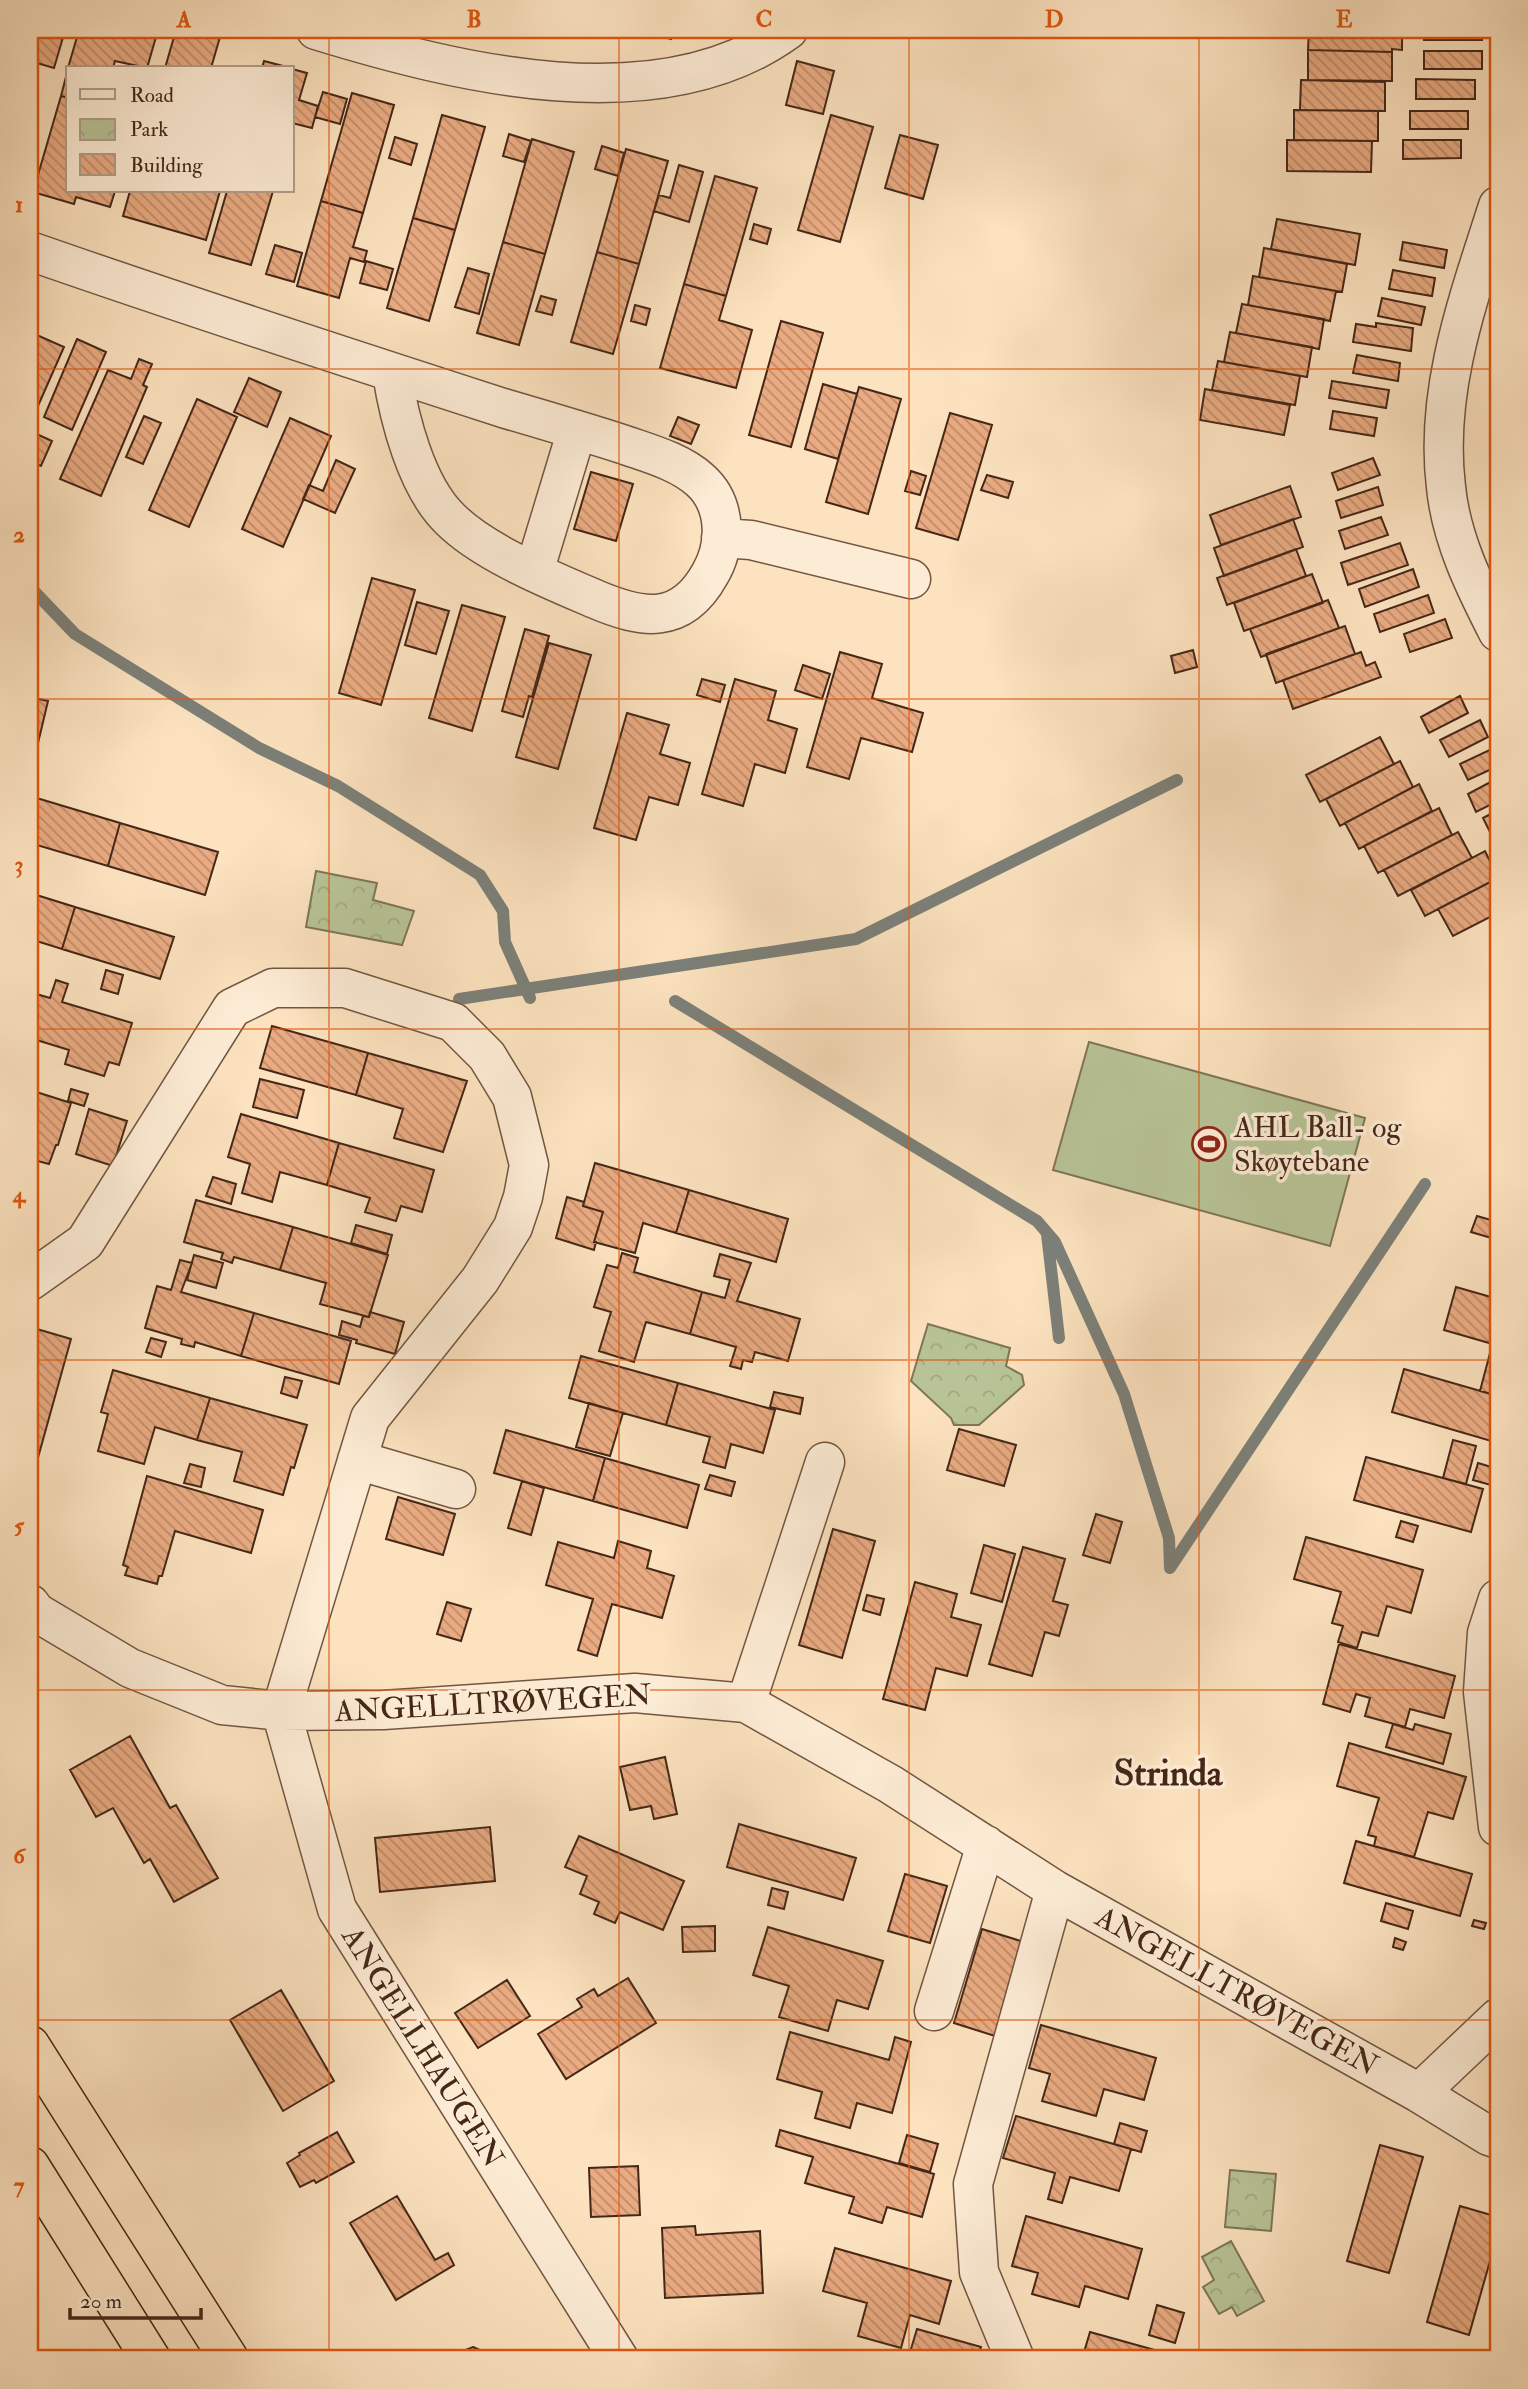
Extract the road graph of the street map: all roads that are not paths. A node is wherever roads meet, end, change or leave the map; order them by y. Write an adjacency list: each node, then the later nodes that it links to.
1 (316, 30): 2 (street)
2 (788, 30)
3 (1498, 206): 10 (street)
4 (30, 251): 5 (street)
5 (392, 373): 6 (street); 8 (street)
6 (577, 430): 7 (street); 8 (street)
7 (721, 538): 8 (street); 9 (street)
8 (534, 572)
9 (911, 579)
10 (1498, 632)
11 (30, 1280): 12 (street)
12 (357, 1460): 14 (street); 18 (street)
13 (825, 1462): 17 (street)
14 (456, 1489)
15 (1498, 1599): 19 (street)
16 (30, 1604): 18 (street, ANGELLTRØVEGEN)
17 (746, 1703): 18 (street, ANGELLTRØVEGEN); 20 (street, ANGELLTRØVEGEN)
18 (281, 1711): 30 (street, ANGELLHAUGEN)
19 (1498, 1827)
20 (986, 1845): 21 (street, ANGELLTRØVEGEN); 22 (street)
21 (1055, 1890): 25 (street, ANGELLTRØVEGEN); 31 (street, ANGELLTRØVEGEN)
22 (934, 2011)
23 (1498, 2018): 25 (street)
24 (30, 2045): 29 (highway)
25 (1419, 2093): 26 (street, ANGELLTRØVEGEN)
26 (1498, 2139)
27 (30, 2166): 28 (highway)
28 (151, 2359)
29 (229, 2359)
30 (619, 2359)
31 (1015, 2359)

